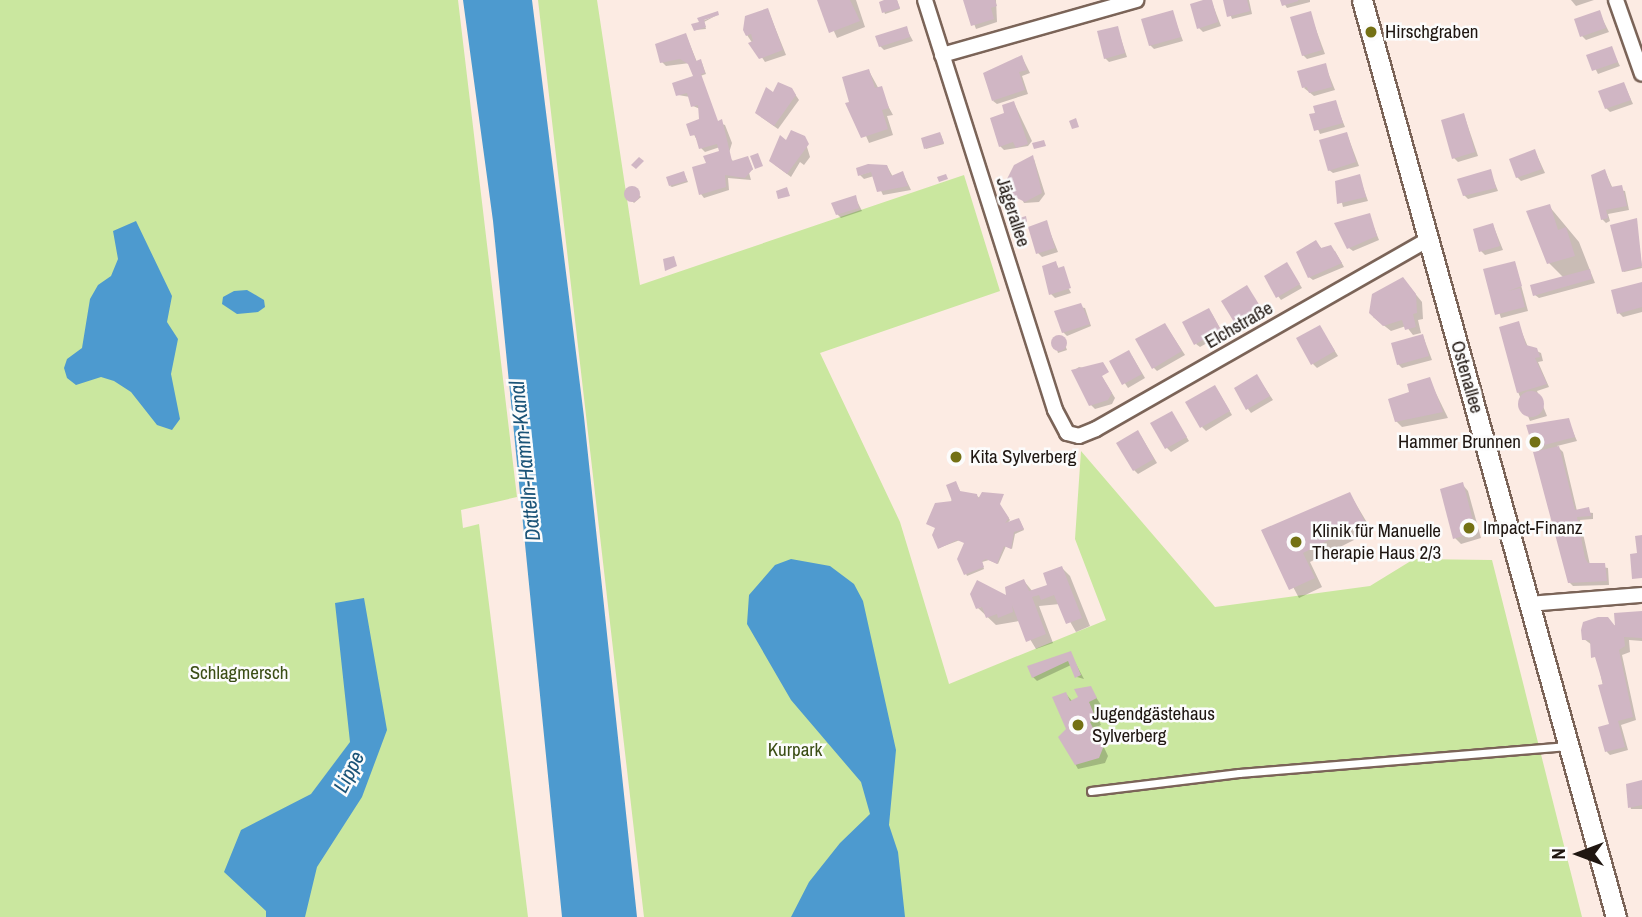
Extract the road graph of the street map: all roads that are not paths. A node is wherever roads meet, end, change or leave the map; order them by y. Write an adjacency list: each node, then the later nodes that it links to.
1 (925, 0): 5 (street, Jägerallee)
2 (1136, 0): 5 (street)
3 (1362, 0): 7 (main road, Ostenallee)
4 (1616, 0): 6 (street)
5 (942, 55): 8 (street, Jägerallee)
6 (1642, 75)
7 (1428, 240): 8 (street, Elchstraße); 10 (main road, Ostenallee)
8 (1067, 433)
9 (1642, 595): 10 (street)
10 (1529, 604): 11 (main road, Ostenallee)
11 (1569, 746): 12 (lane); 13 (main road, Ostenallee)
12 (1091, 791)
13 (1616, 917)

